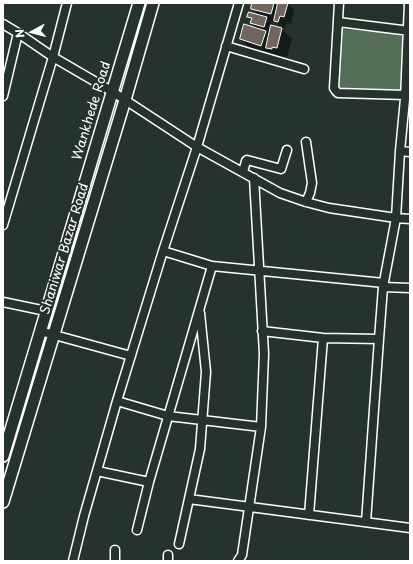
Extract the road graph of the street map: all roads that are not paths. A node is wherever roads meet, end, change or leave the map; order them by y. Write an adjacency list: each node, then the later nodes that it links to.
1 (67, 3): 12 (street)
2 (139, 3): 14 (main road, Wankhede Road)
3 (153, 3): 17 (main road, Shaniwar Bazar Road)
4 (239, 3): 11 (street)
5 (339, 3): 7 (street)
6 (409, 3): 9 (street)
7 (338, 22): 9 (street); 16 (street)
8 (3, 24): 10 (street)
9 (409, 31): 16 (street)
10 (18, 33): 12 (street); 15 (street)
11 (226, 46): 13 (street); 19 (street)
12 (53, 57): 14 (street); 28 (street)
13 (304, 69)
14 (112, 92): 17 (street); 36 (main road, Wankhede Road)
15 (3, 96)
16 (407, 98): 21 (street)
17 (125, 100): 19 (street); 39 (main road, Shaniwar Bazar Road)
18 (306, 142): 25 (street)
19 (197, 147): 23 (street); 29 (street)
20 (286, 150): 23 (street)
21 (400, 151): 22 (street); 26 (street)
22 (410, 152)
23 (243, 172): 24 (street)
24 (254, 178): 25 (street); 31 (street)
25 (306, 202): 26 (street)
26 (396, 218): 27 (street); 32 (street)
27 (410, 219)
28 (3, 225)
29 (163, 252): 30 (street); 42 (street)
30 (212, 266): 31 (street); 35 (street)
31 (259, 270): 32 (street); 38 (street)
32 (384, 285): 33 (street); 41 (street)
33 (410, 288)
34 (3, 302): 36 (street)
35 (200, 307): 44 (street); 45 (street)
36 (46, 312): 37 (main road, Wankhede Road)
37 (40, 331): 39 (street); 47 (main road, Wankhede Road)
38 (262, 331): 40 (street); 46 (street)
39 (53, 335): 42 (street); 51 (main road, Shaniwar Bazar Road)
40 (322, 338): 41 (street); 53 (street)
41 (379, 339): 54 (street)
42 (131, 356): 43 (street)
43 (117, 400): 44 (street); 48 (street)
44 (168, 416): 45 (street); 49 (street)
45 (202, 421): 46 (street); 50 (street)
46 (261, 428): 52 (street)
47 (3, 456)
48 (97, 471): 49 (street); 59 (street)
49 (149, 482): 56 (street)
50 (189, 499): 52 (street); 57 (street)
51 (3, 502)
52 (250, 507): 53 (street); 61 (street)
53 (309, 515): 54 (street)
54 (366, 522): 55 (street)
55 (410, 528)
56 (137, 530)
57 (179, 544)
58 (115, 550): 60 (street)
59 (73, 561)
60 (115, 561)
61 (238, 561)

